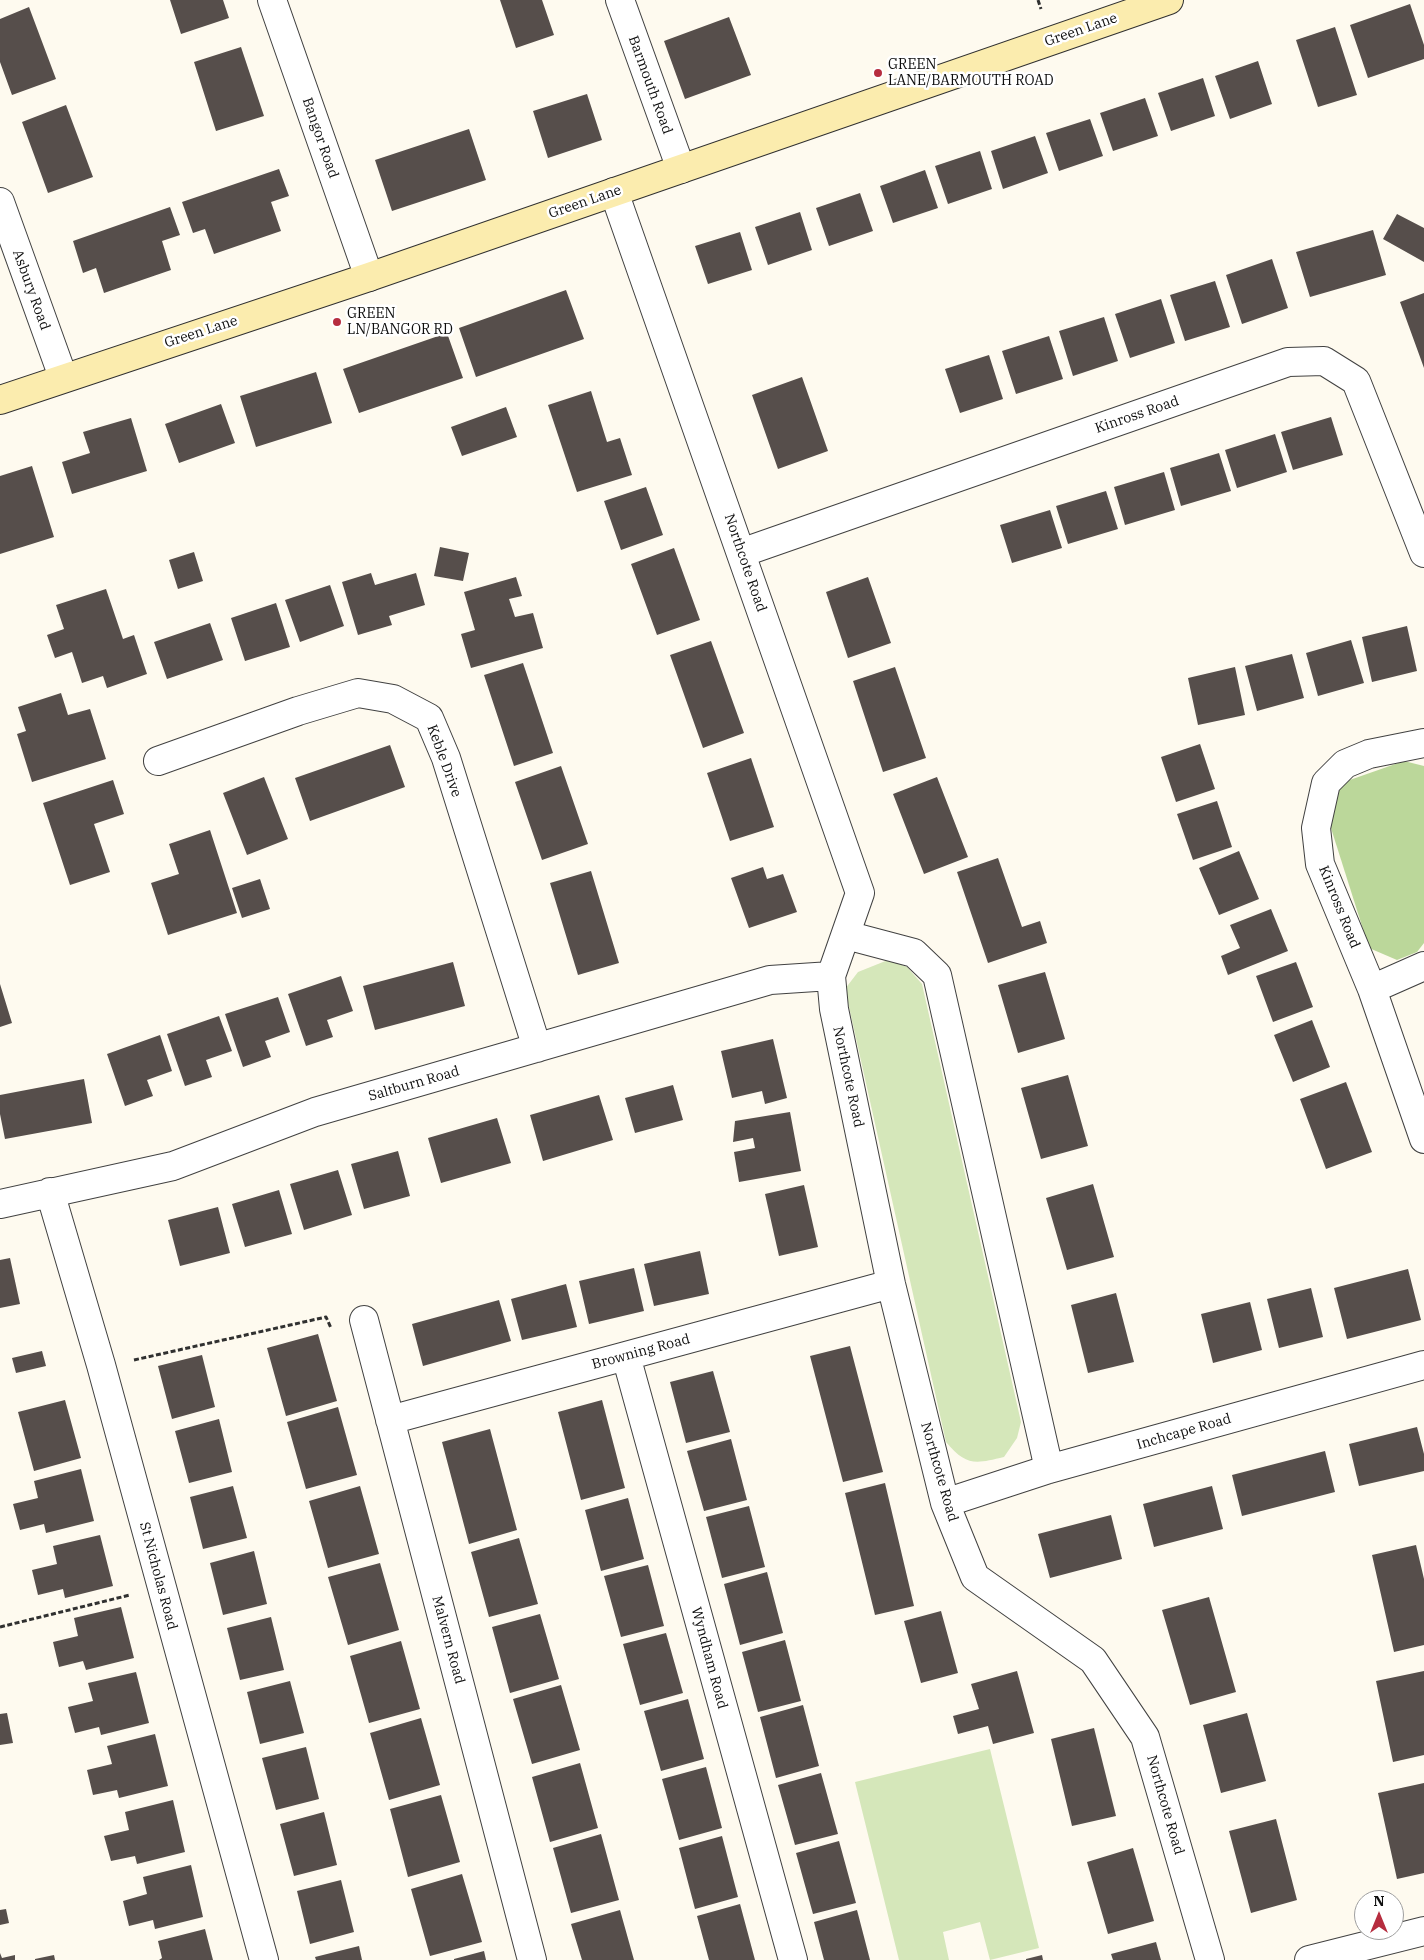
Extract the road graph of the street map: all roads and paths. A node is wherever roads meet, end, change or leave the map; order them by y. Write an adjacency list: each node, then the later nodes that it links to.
1 (272, 0): 7 (street, Bangor Road)
2 (620, 0): 4 (street, Barmouth Road)
3 (1169, 0): 4 (street, Green Lane)
4 (681, 169): 5 (street, Green Lane)
5 (614, 192): 7 (street, Green Lane); 10 (street, Northcote Road)
6 (0, 202): 8 (street, Asbury Road)
7 (369, 277): 8 (street, Green Lane)
8 (63, 377): 9 (street, Green Lane)
9 (0, 400)
10 (741, 552): 11 (street, Kinross Road); 14 (street, Northcote Road)
11 (1424, 553)
12 (1424, 742): 17 (street, Kinross Road)
13 (158, 761): 18 (street, Keble Drive)
14 (846, 935): 16 (street, Northcote Road); 28 (street)
15 (1424, 966): 17 (street)
16 (831, 976): 18 (street, Saltburn Road); 22 (street, Northcote Road)
17 (1372, 990): 19 (street, Kinross Road)
18 (537, 1048): 20 (street, Saltburn Road)
19 (1424, 1139)
20 (50, 1192): 21 (street, Saltburn Road); 25 (street, St Nicholas Road)
21 (0, 1204)
22 (891, 1284): 24 (street, Browning Road); 29 (street, Northcote Road)
23 (364, 1320): 25 (path); 27 (street, Malvern Road)
24 (626, 1356): 27 (street, Browning Road); 35 (street, Wyndham Road)
25 (100, 1365): 30 (street, St Nicholas Road)
26 (1424, 1365): 28 (street, Inchcape Road)
27 (390, 1420): 34 (street, Malvern Road)
28 (1048, 1469): 29 (street, Inchcape Road)
29 (944, 1503): 36 (street, Northcote Road)
30 (162, 1587): 31 (path); 33 (street, St Nicholas Road)
31 (0, 1627)
32 (1424, 1931): 37 (street)
33 (264, 1960)
34 (532, 1960)
35 (793, 1960)
36 (1210, 1960)
37 (1309, 1960)

